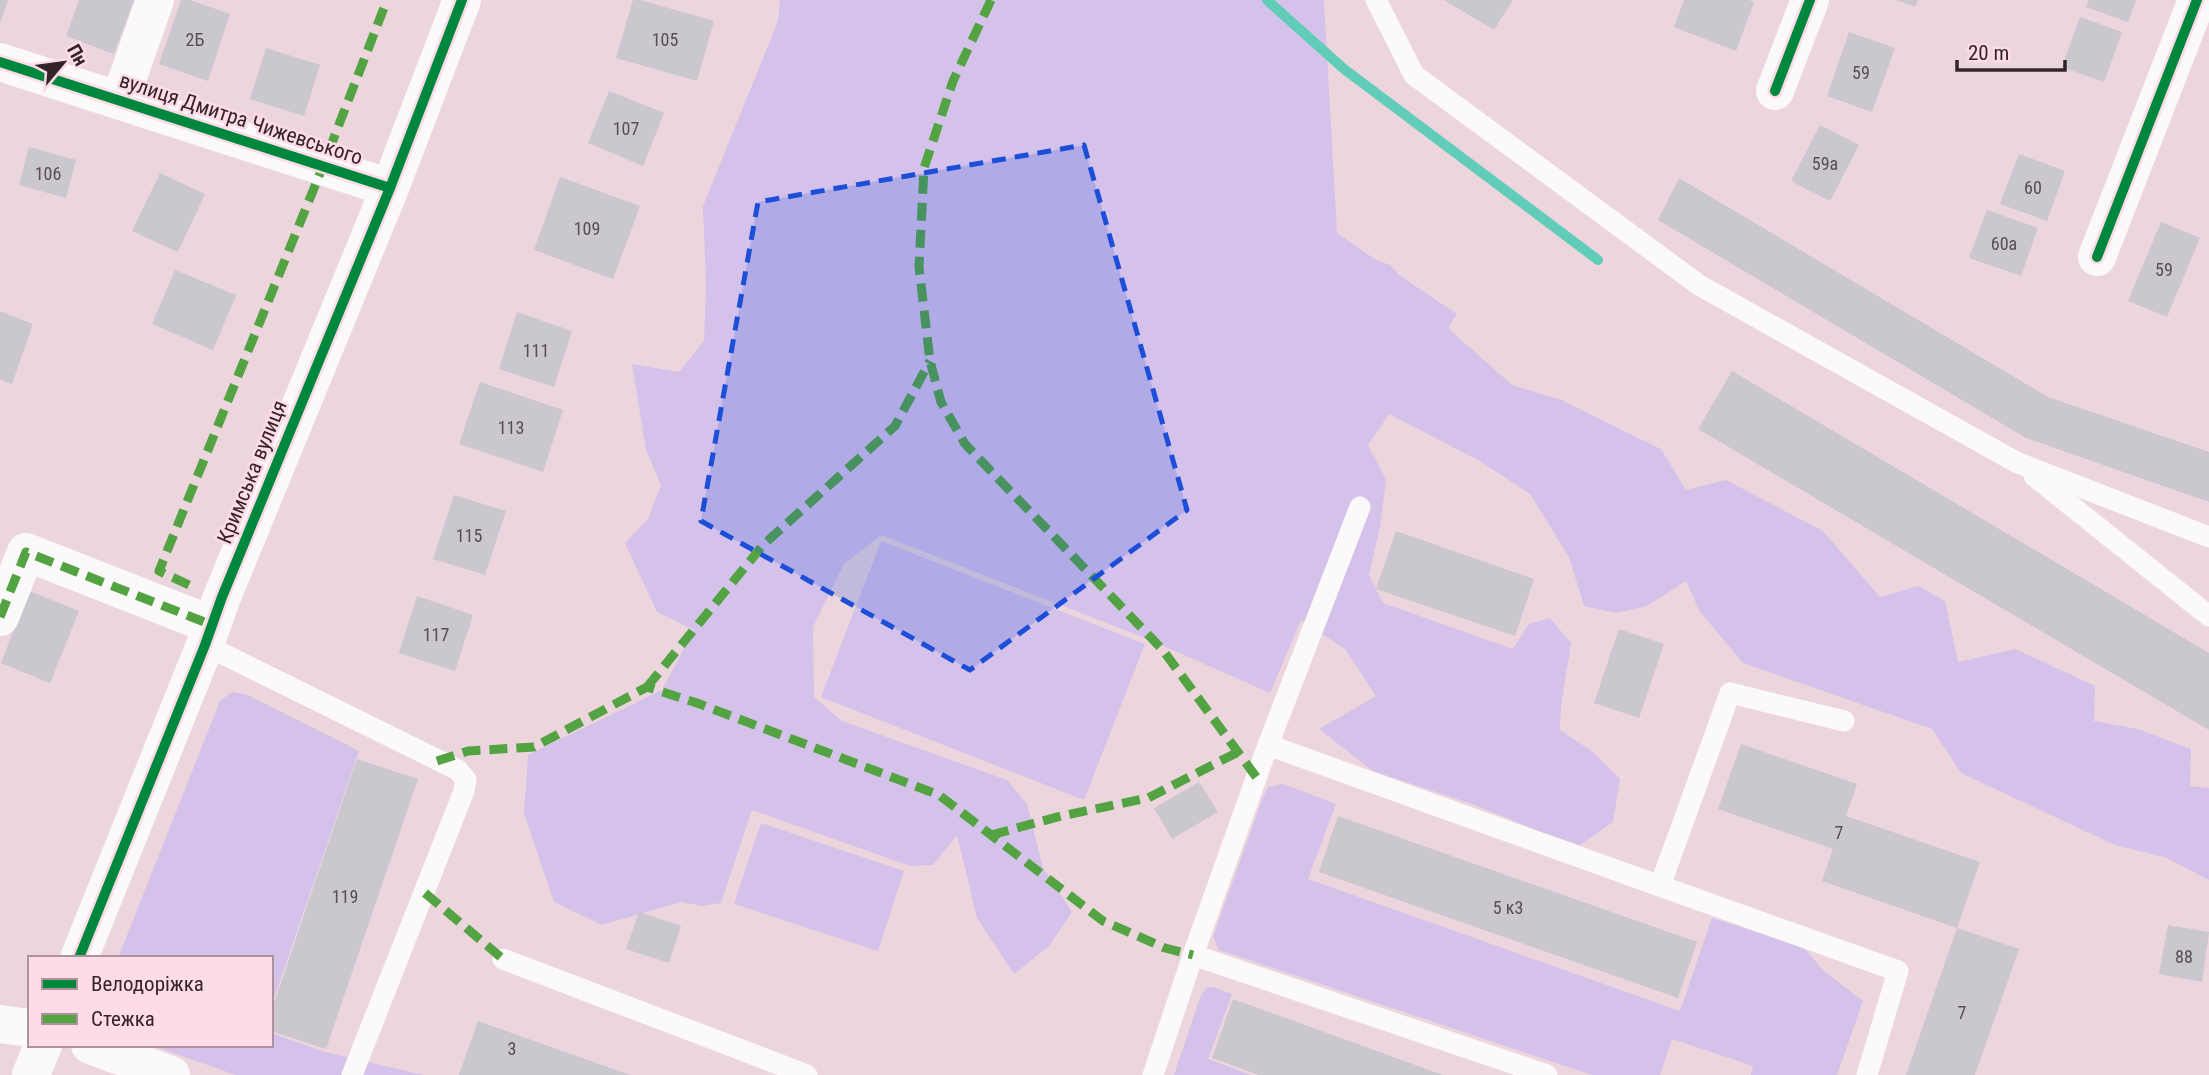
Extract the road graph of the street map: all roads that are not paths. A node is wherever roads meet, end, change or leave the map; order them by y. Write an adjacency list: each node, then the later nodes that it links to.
1 (155, 0): 8 (street)
2 (461, 0): 9 (street, Кримська вулиця)
3 (1376, 0): 11 (lane)
4 (1810, 0): 7 (street)
5 (2197, 0): 10 (street)
6 (0, 62): 8 (street, вулиця Дмитра Чижевського)
7 (1775, 91)
8 (120, 100): 9 (street, вулиця Дмитра Чижевського)
9 (390, 188): 16 (street, Кримська вулиця)
10 (2097, 257)
11 (2016, 462): 13 (lane); 14 (lane)
12 (1360, 507): 18 (lane)
13 (2209, 537)
14 (2209, 615)
15 (0, 617): 16 (street)
16 (208, 635): 21 (street, Кримська вулиця); 29 (lane)
17 (1844, 721): 19 (lane)
18 (1268, 746): 19 (lane); 20 (lane)
19 (1660, 886): 33 (lane)
20 (1193, 955): 31 (lane); 32 (lane)
21 (80, 956)
22 (503, 959): 30 (lane)
23 (0, 1024): 24 (street)
24 (28, 1028)
25 (42, 1047): 27 (street)
26 (95, 1047): 28 (street)
27 (31, 1075)
28 (171, 1075)
29 (352, 1075)
30 (807, 1075)
31 (1153, 1075)
32 (1547, 1075)
33 (1867, 1075)

